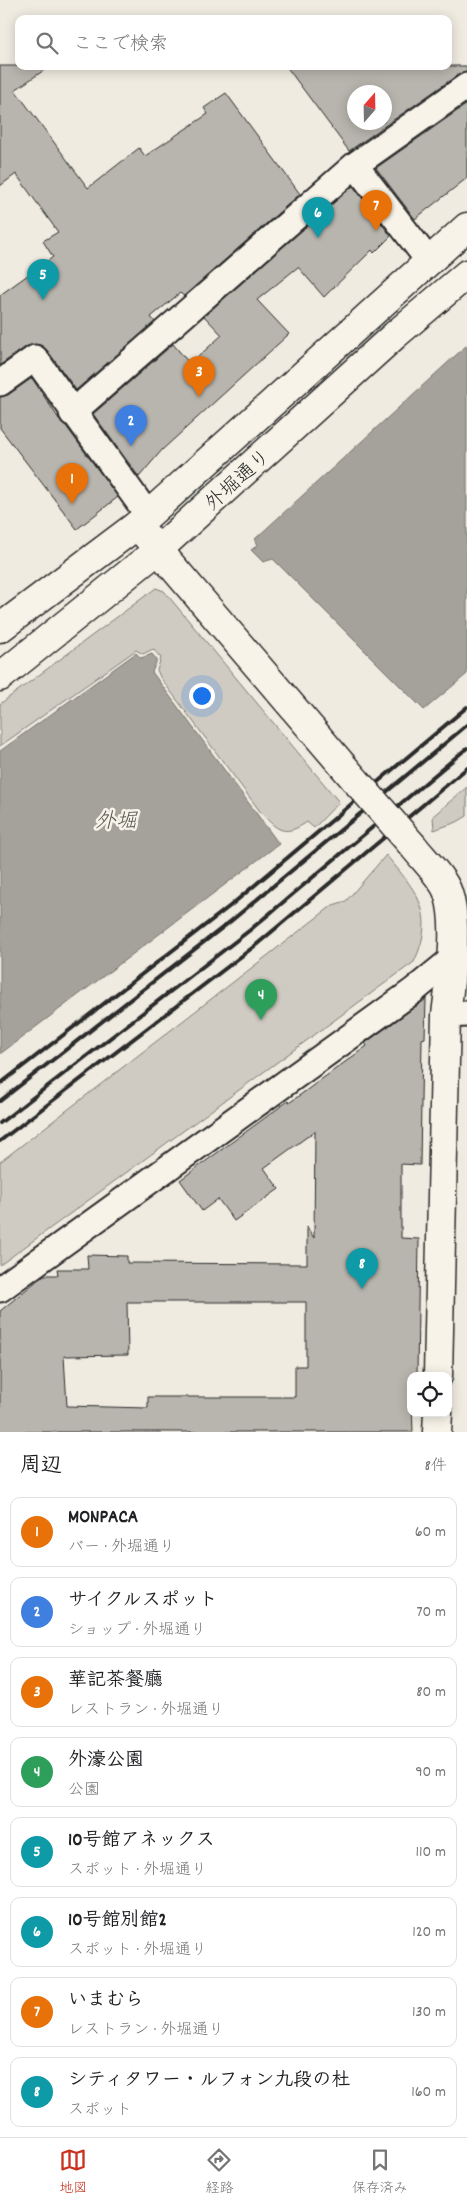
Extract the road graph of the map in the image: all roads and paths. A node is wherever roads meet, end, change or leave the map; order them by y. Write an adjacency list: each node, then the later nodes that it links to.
1 (467, 86): 2 (street)
2 (355, 165): 4 (street); 7 (street)
3 (467, 227): 4 (main road, 外堀通り)
4 (428, 260): 8 (main road, 外堀通り)
5 (467, 274): 9 (main road, 外堀通り)
6 (0, 383): 7 (street)
7 (72, 412): 8 (street)
8 (143, 520): 9 (main road); 10 (main road, 外堀通り)
9 (158, 550): 11 (main road, 外堀通り); 12 (main road, bridge)
10 (0, 628)
11 (0, 677)
12 (459, 952): 13 (main road); 14 (street)
13 (457, 1014): 15 (main road)
14 (0, 1289)
15 (438, 1372)
16 (438, 1417): 17 (main road)
17 (437, 1432)

